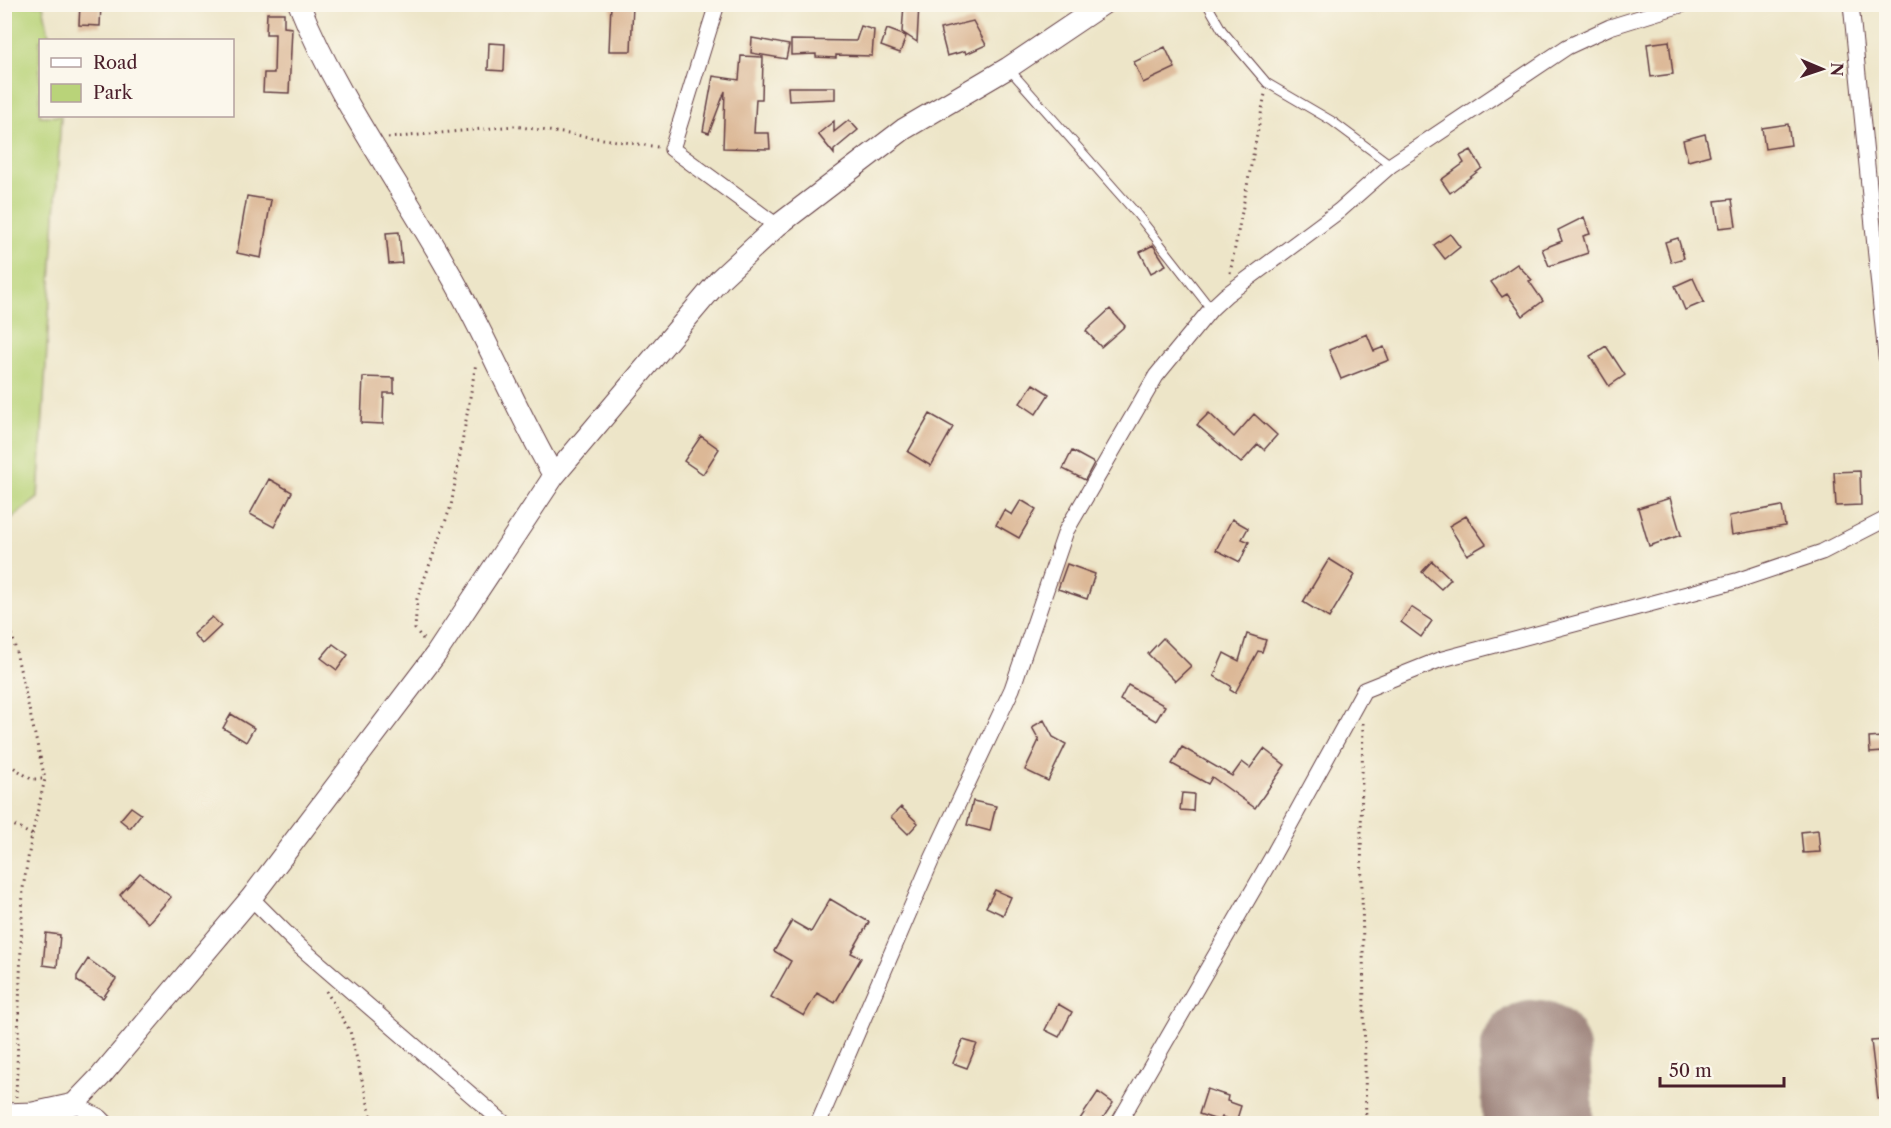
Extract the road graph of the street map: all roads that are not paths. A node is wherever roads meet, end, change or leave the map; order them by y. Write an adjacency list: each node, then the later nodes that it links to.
1 (299, 4): 12 (main road)
2 (717, 4): 9 (street)
3 (1103, 4): 7 (main road)
4 (1207, 4): 8 (lane)
5 (1684, 4): 8 (street)
6 (1851, 4): 11 (street)
7 (1008, 68): 9 (main road); 10 (lane)
8 (1391, 165): 10 (street)
9 (777, 226): 12 (main road)
10 (1211, 309): 19 (street)
11 (1887, 357)
12 (554, 476): 14 (main road)
13 (1887, 519): 20 (street)
14 (251, 898): 15 (main road); 18 (street)
15 (74, 1104): 16 (main road); 17 (street)
16 (10, 1114)
17 (100, 1121)
18 (506, 1124)
19 (818, 1124)
20 (1118, 1124)

